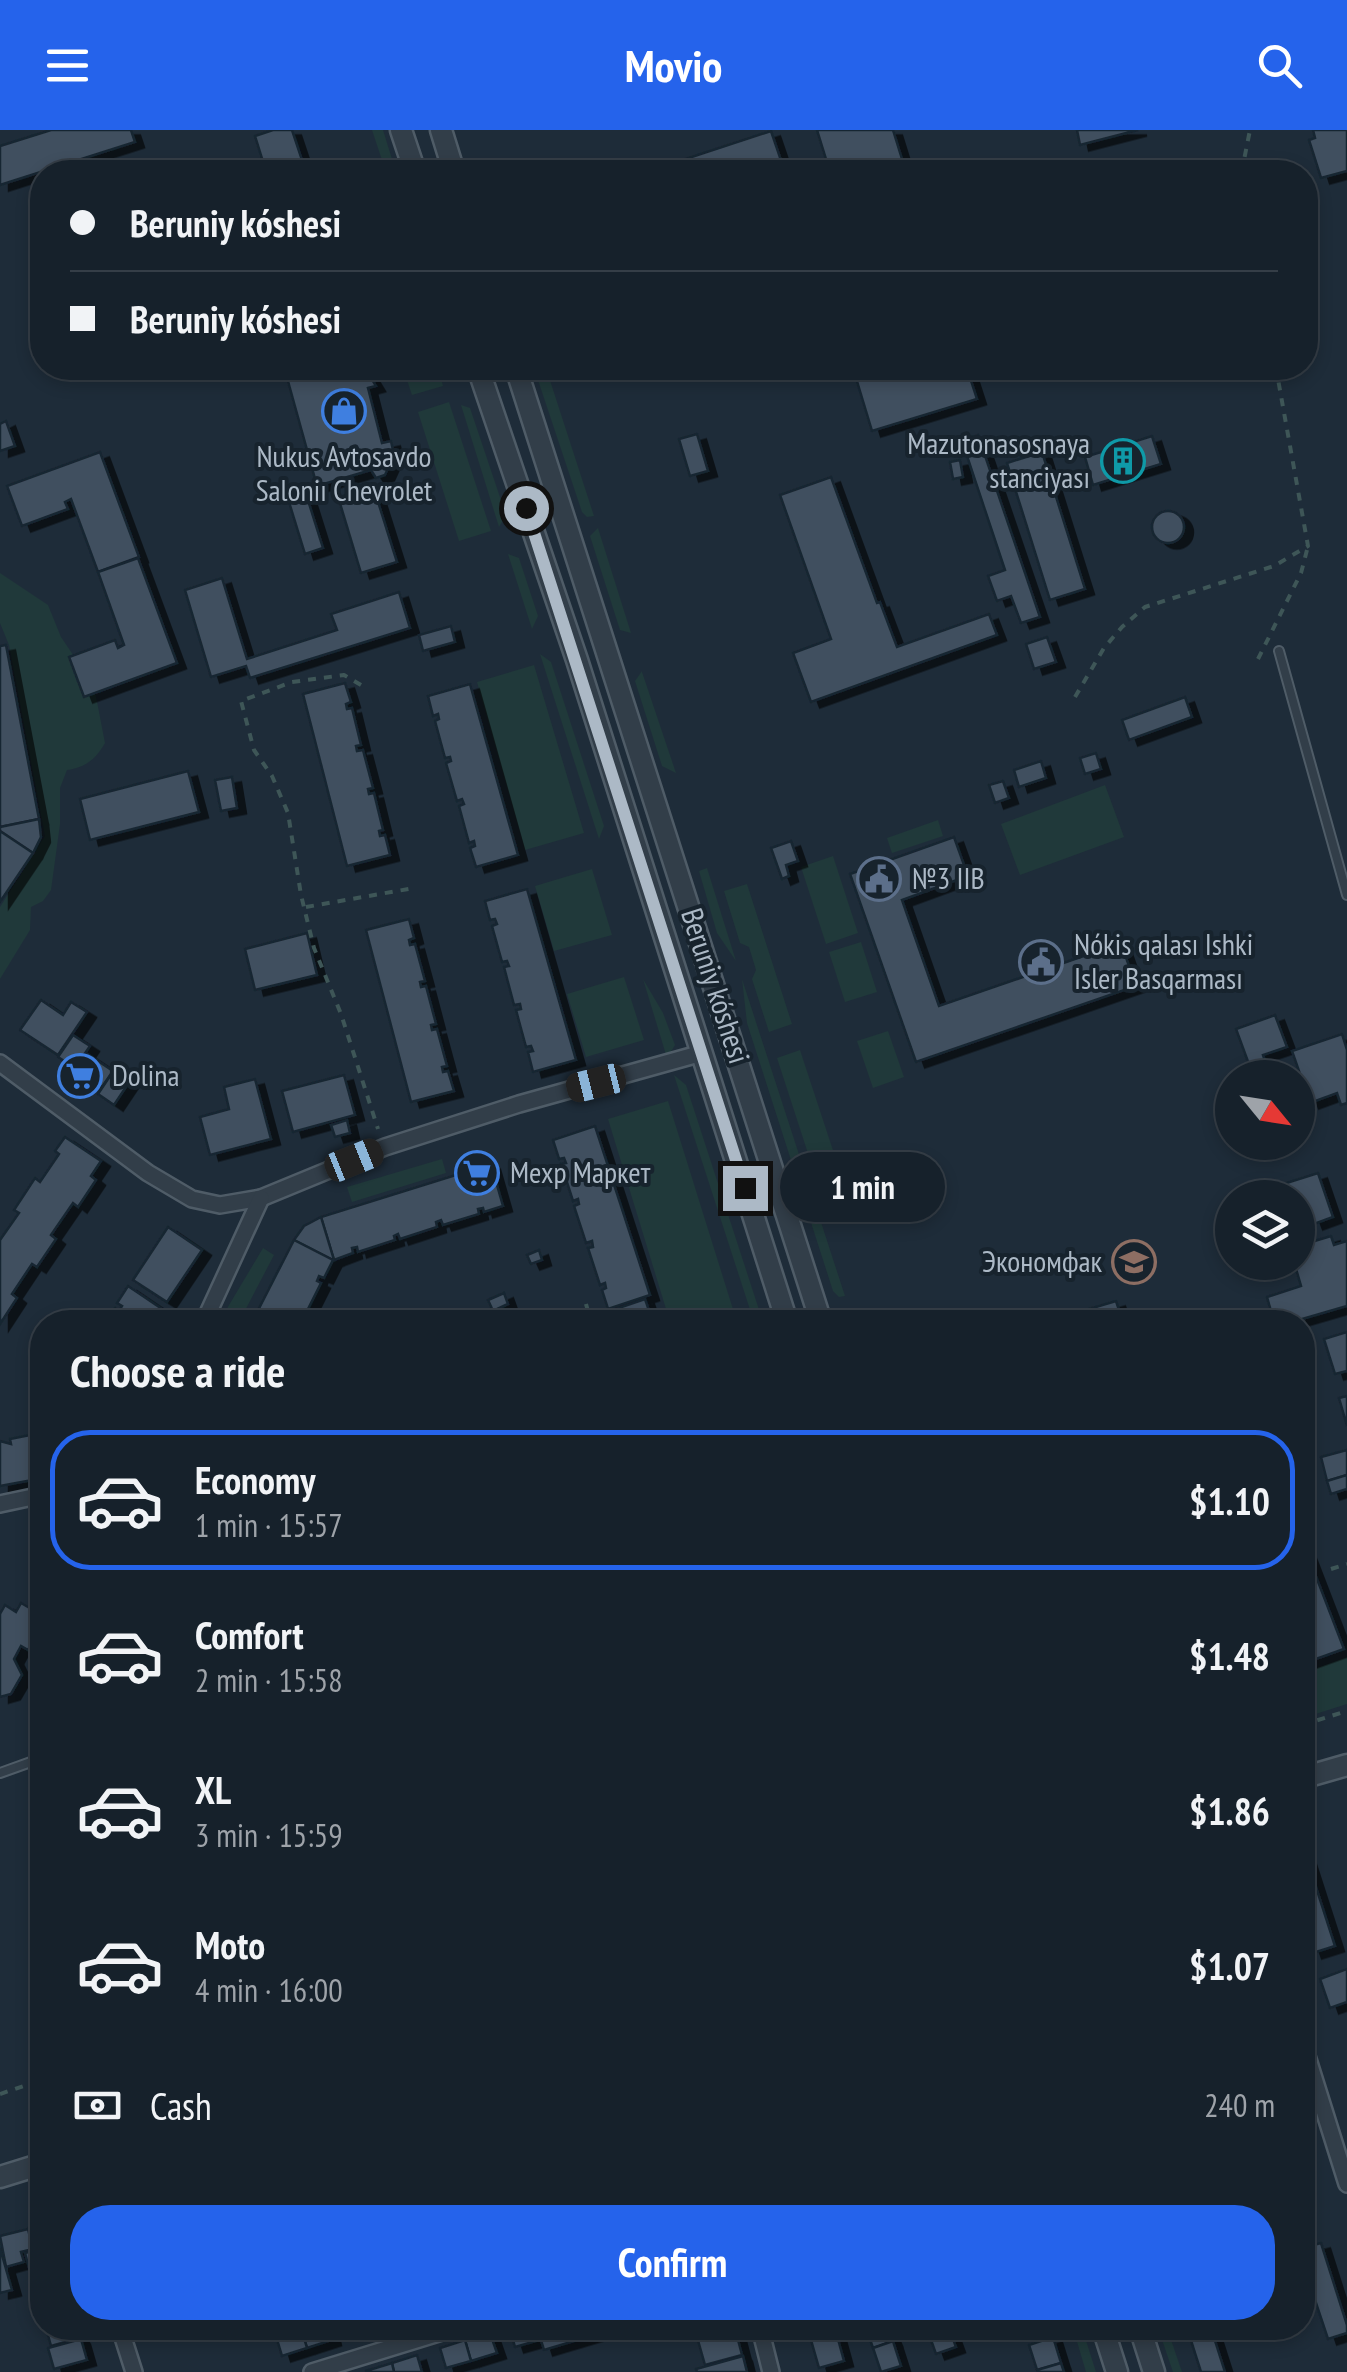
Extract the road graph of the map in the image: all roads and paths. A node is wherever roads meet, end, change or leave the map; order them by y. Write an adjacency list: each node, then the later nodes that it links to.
1 (401, 130): 4 (street)
2 (441, 130): 5 (street)
3 (1250, 130): 6 (path)
4 (410, 160)
5 (450, 160)
6 (1244, 160)
7 (482, 380): 14 (street, Beruniy kóshesi)
8 (520, 380): 11 (street, Beruniy kóshesi)
9 (1278, 380): 10 (path)
10 (1308, 546): 13 (path); 16 (path)
11 (606, 650): 14 (street); 28 (street, Beruniy kóshesi)
12 (1278, 651): 18 (lane)
13 (1258, 659)
14 (577, 660): 20 (street, Beruniy kóshesi)
15 (362, 685): 19 (path)
16 (1075, 698)
17 (414, 888): 19 (path)
18 (1347, 895)
19 (304, 907): 22 (path)
20 (702, 1053): 22 (street); 27 (street, Beruniy kóshesi)
21 (0, 1063): 23 (street)
22 (385, 1147): 23 (street)
23 (261, 1198): 25 (street)
24 (586, 1304): 26 (path)
25 (210, 1310)
26 (587, 1310)
27 (784, 1310)
28 (817, 1310)
29 (30, 1498): 30 (street)
30 (0, 1504)
31 (1347, 1564): 32 (path)
32 (1331, 1569)
33 (1347, 1711): 34 (path)
34 (1315, 1721)
35 (30, 1762): 37 (lane)
36 (1347, 1765): 38 (street)
37 (0, 1773)
38 (1315, 1774)
39 (1315, 2082): 44 (street)
40 (30, 2084): 41 (path)
41 (0, 2094)
42 (30, 2167): 43 (street)
43 (0, 2176)
44 (1347, 2184)
45 (124, 2340): 50 (street)
46 (416, 2340): 51 (street)
47 (763, 2340): 52 (street)
48 (1107, 2340): 53 (street)
49 (1144, 2340): 54 (street)
50 (134, 2372)
51 (312, 2372)
52 (771, 2372)
53 (1117, 2372)
54 (1154, 2372)

